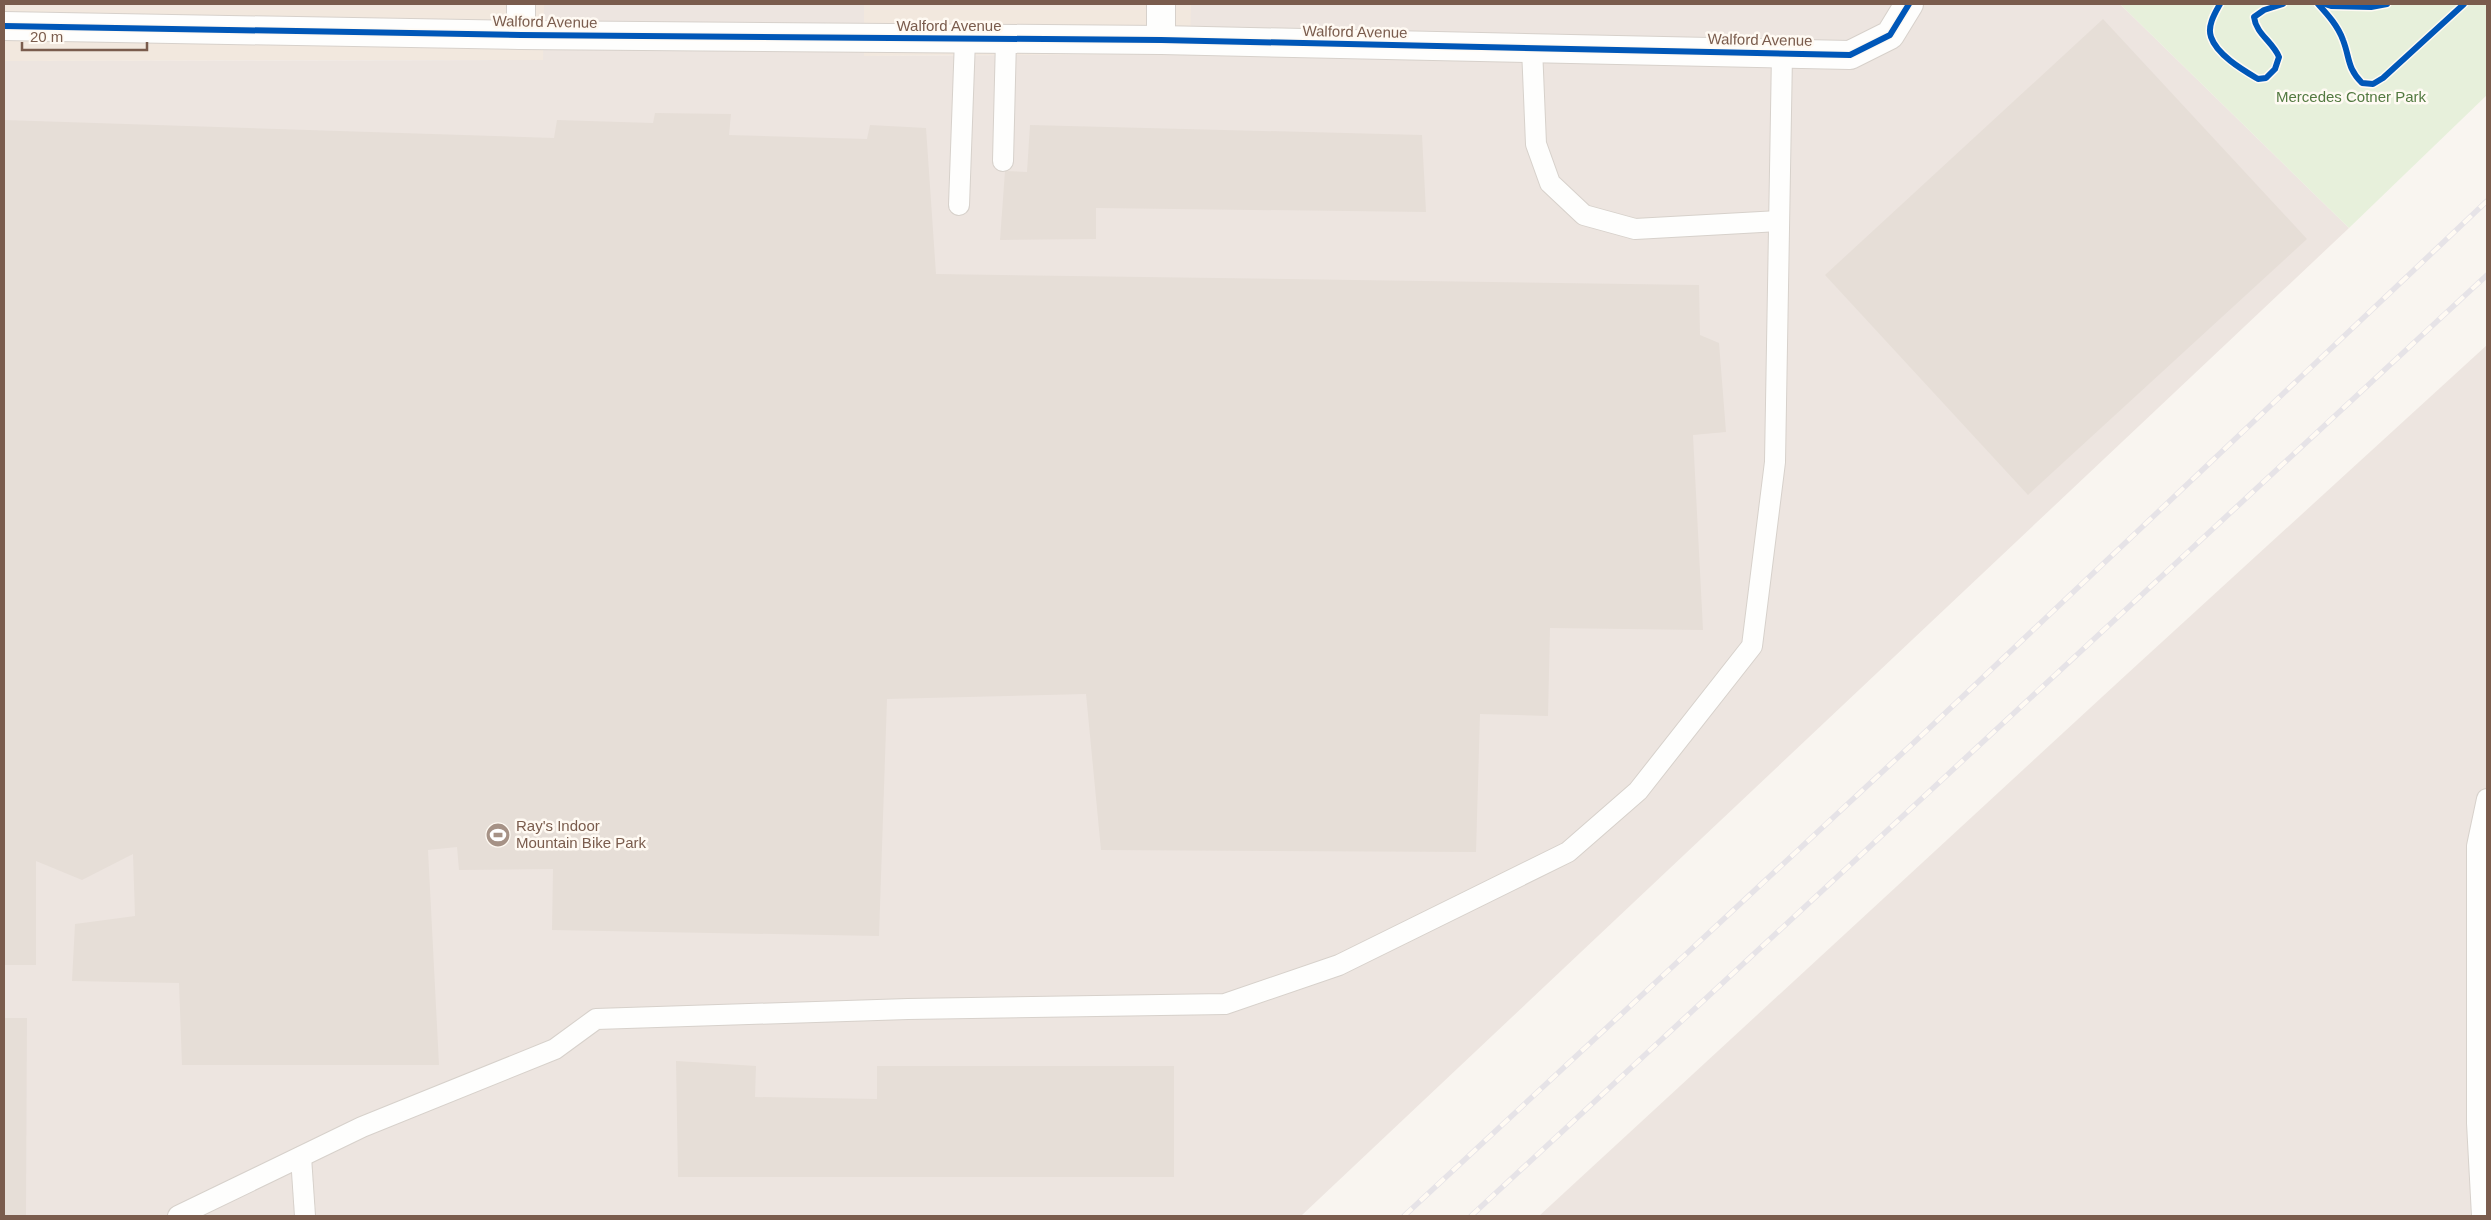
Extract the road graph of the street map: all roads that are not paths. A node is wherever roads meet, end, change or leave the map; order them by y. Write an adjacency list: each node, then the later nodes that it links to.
1 (521, 4): 5 (street)
2 (1161, 4): 8 (street)
3 (1909, 4): 10 (street, Walford Avenue)
4 (4, 26): 5 (street, Walford Avenue)
5 (521, 35): 6 (street, Walford Avenue)
6 (965, 39): 7 (street, Walford Avenue); 12 (lane)
7 (1006, 39): 8 (street, Walford Avenue); 11 (lane)
8 (1161, 40): 9 (street, Walford Avenue)
9 (1532, 48): 10 (street, Walford Avenue); 13 (lane)
10 (1782, 54): 13 (lane)
11 (1002, 161)
12 (959, 205)
13 (1779, 222): 15 (lane)
14 (2487, 799): 18 (lane)
15 (301, 1156): 16 (lane); 17 (lane)
16 (178, 1216)
17 (305, 1216)
18 (2482, 1216)

